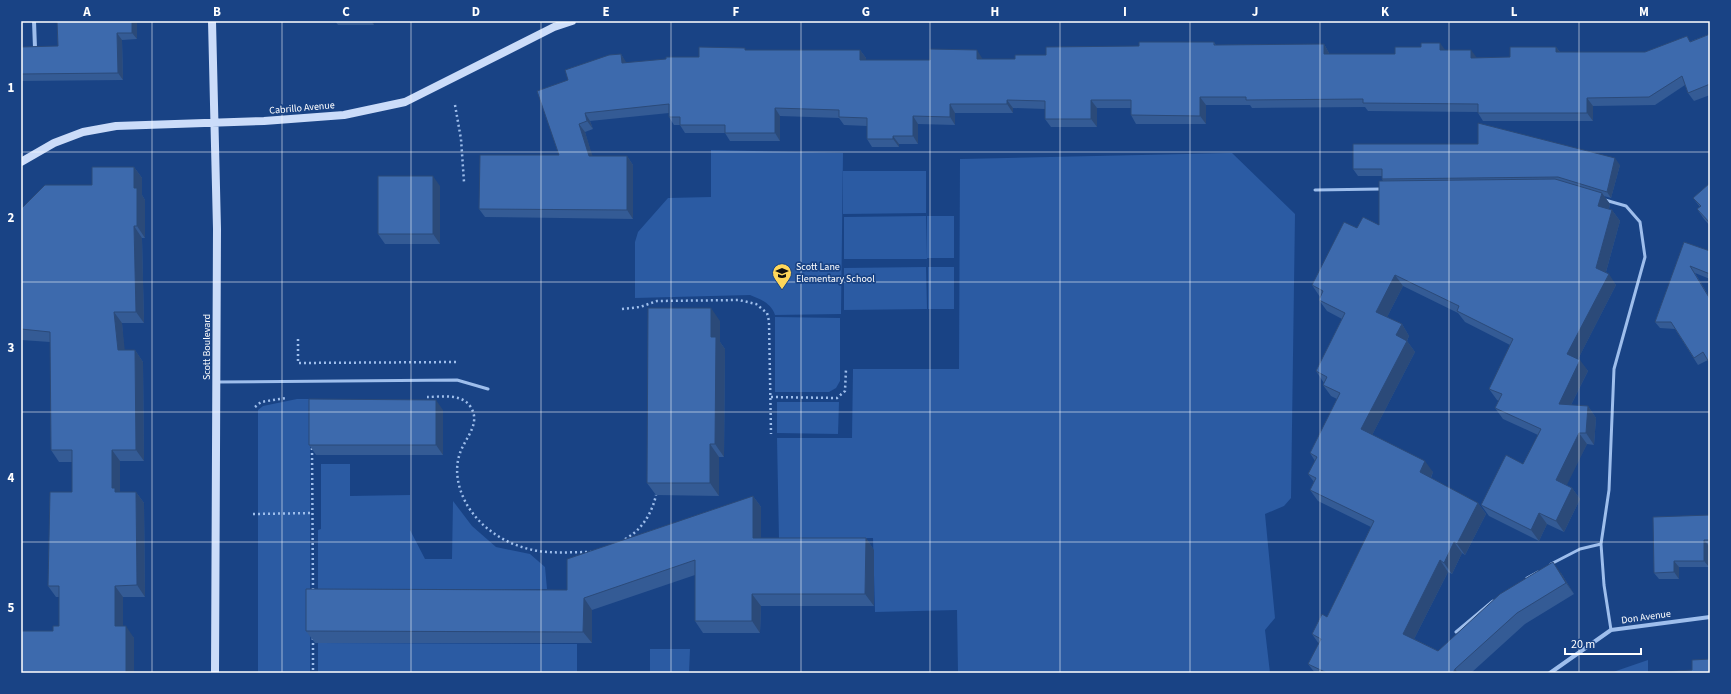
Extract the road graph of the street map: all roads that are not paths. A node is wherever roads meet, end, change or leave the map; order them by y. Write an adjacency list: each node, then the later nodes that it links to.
1 (34, 21): 4 (street)
2 (212, 21): 5 (main road, Scott Boulevard)
3 (572, 21): 5 (main road, Cabrillo Avenue)
4 (35, 48)
5 (215, 123): 6 (main road, Cabrillo Avenue); 10 (main road, Scott Boulevard)
6 (21, 162)
7 (1387, 189): 8 (lane)
8 (1315, 190)
9 (1598, 198): 12 (lane)
10 (216, 382): 11 (lane); 20 (main road, Scott Boulevard)
11 (488, 389)
12 (1601, 544): 13 (lane); 18 (lane)
13 (1549, 565)
14 (1543, 568): 15 (lane)
15 (1525, 580)
16 (1499, 596): 19 (lane)
17 (1710, 617): 18 (street, Don Avenue)
18 (1611, 630): 21 (street, Don Avenue)
19 (1456, 632)
20 (215, 673)
21 (1550, 673)

